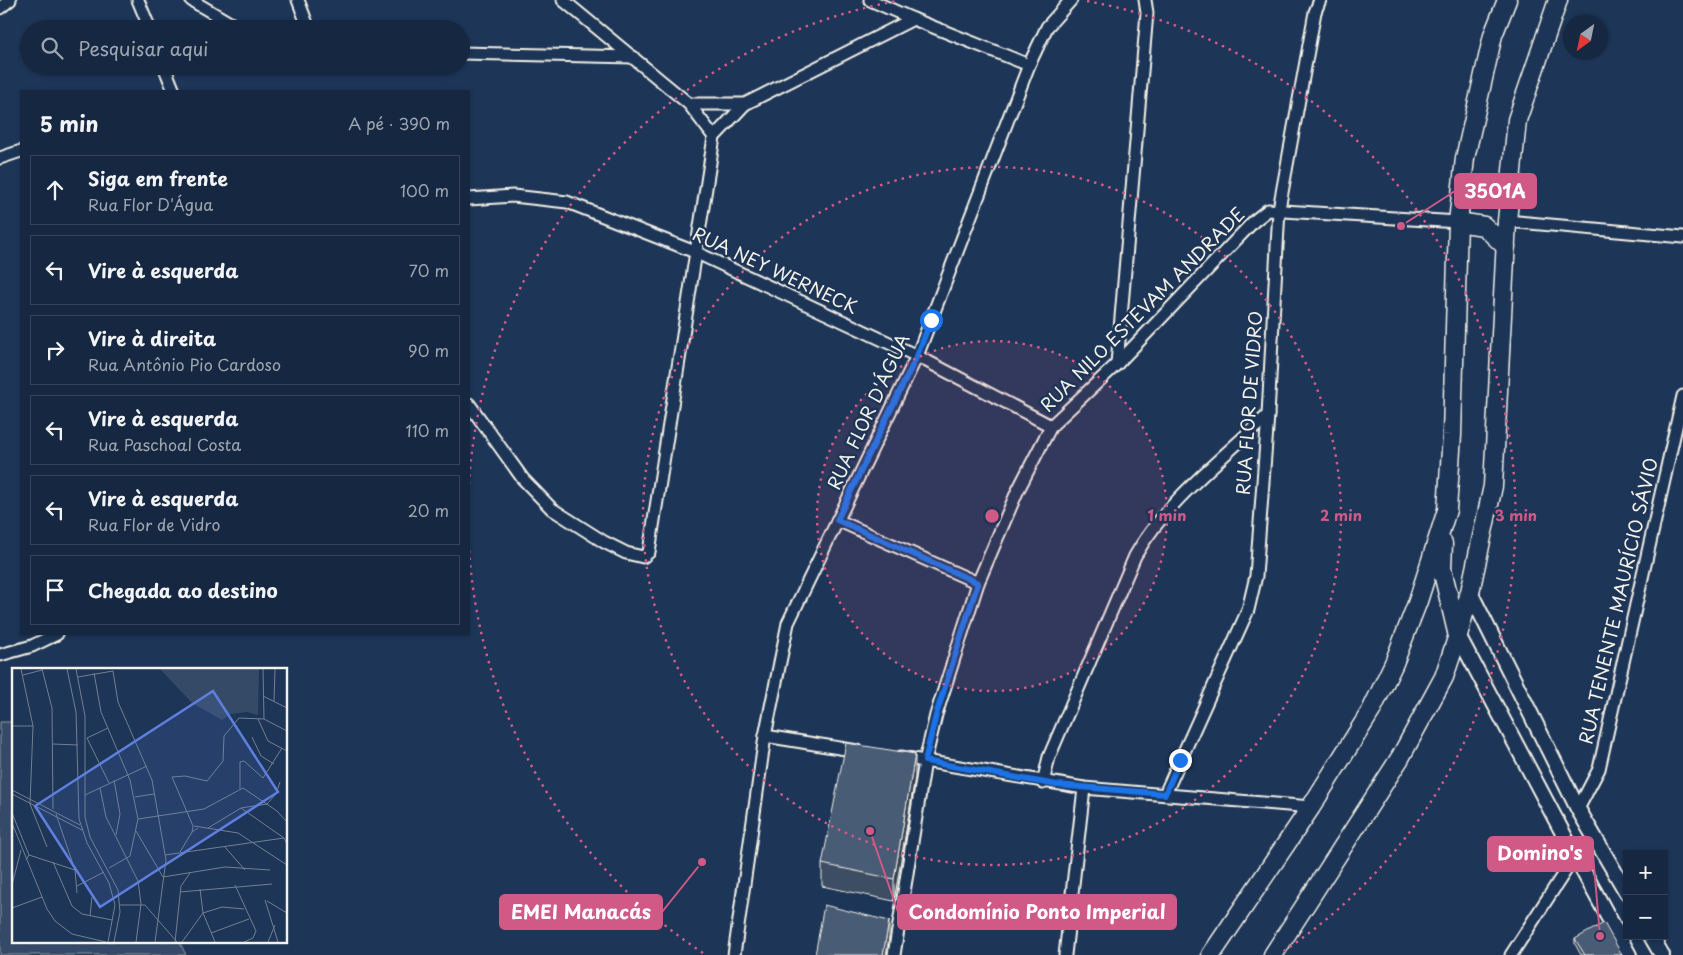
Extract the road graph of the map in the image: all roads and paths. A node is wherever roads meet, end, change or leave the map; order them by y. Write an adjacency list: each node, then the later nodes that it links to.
1 (10, 0): 12 (street)
2 (138, 0): 14 (street)
3 (191, 0): 15 (street)
4 (298, 0): 16 (street)
5 (563, 0): 18 (street)
6 (870, 0): 13 (street)
7 (1071, 0): 19 (street, RUA FLOR D'ÁGUA)
8 (1145, 0): 35 (street)
9 (1320, 0): 28 (street, RUA FLOR DE VIDRO)
10 (1507, 0): 30 (main road)
11 (1558, 0): 29 (main road)
12 (0, 8)
13 (913, 19): 19 (street); 23 (street)
14 (146, 20)
15 (225, 20)
16 (306, 20)
17 (470, 54): 18 (street)
18 (634, 56): 22 (street)
19 (1029, 65): 34 (street, RUA FLOR D'ÁGUA)
20 (168, 75): 21 (street)
21 (174, 90)
22 (689, 104): 23 (street); 24 (street)
23 (745, 104): 24 (street)
24 (714, 137): 33 (street)
25 (20, 150): 26 (street)
26 (0, 158)
27 (470, 199): 33 (street, RUA NEY WERNECK)
28 (1279, 209): 30 (street); 35 (street, RUA NILO ESTEVAM ANDRADE); 38 (street, RUA FLOR DE VIDRO)
29 (1507, 221): 31 (street); 32 (main road)
30 (1458, 222): 32 (main road); 40 (main road)
31 (1683, 237)
32 (1506, 247): 43 (main road)
33 (695, 252): 34 (street, RUA NEY WERNECK); 37 (street)
34 (917, 356): 39 (street, RUA NEY WERNECK); 41 (street, RUA FLOR D'ÁGUA)
35 (1117, 364): 39 (street, RUA NILO ESTEVAM ANDRADE)
36 (1683, 396): 55 (street, RUA TENENTE MAURÍCIO SÁVIO)
37 (470, 405)
38 (1268, 415): 51 (street); 53 (street, RUA FLOR DE VIDRO)
39 (1051, 426): 42 (street, RUA NILO ESTEVAM ANDRADE)
40 (1447, 510): 44 (main road); 54 (main road)
41 (837, 520): 42 (street); 47 (street, RUA FLOR D'ÁGUA)
42 (978, 583): 50 (street, RUA NILO ESTEVAM ANDRADE)
43 (1470, 592): 44 (main road); 55 (street)
44 (1458, 634): 56 (street); 63 (main road)
45 (56, 635): 46 (street)
46 (0, 655)
47 (765, 736): 48 (street); 59 (street, RUA FLOR D'ÁGUA)
48 (867, 752)
49 (887, 755): 50 (street)
50 (925, 761): 51 (street); 60 (street, RUA NILO ESTEVAM ANDRADE)
51 (1043, 783): 52 (street)
52 (1084, 788): 53 (street); 61 (street)
53 (1165, 794): 54 (street)
54 (1311, 807): 62 (main road)
55 (1578, 809): 57 (street)
56 (1574, 856): 64 (street); 65 (street)
57 (1623, 886)
58 (1654, 940): 66 (street)
59 (734, 955)
60 (894, 955)
61 (1066, 955)
62 (1211, 955)
63 (1273, 955)
64 (1511, 955)
65 (1629, 955)
66 (1662, 955)

